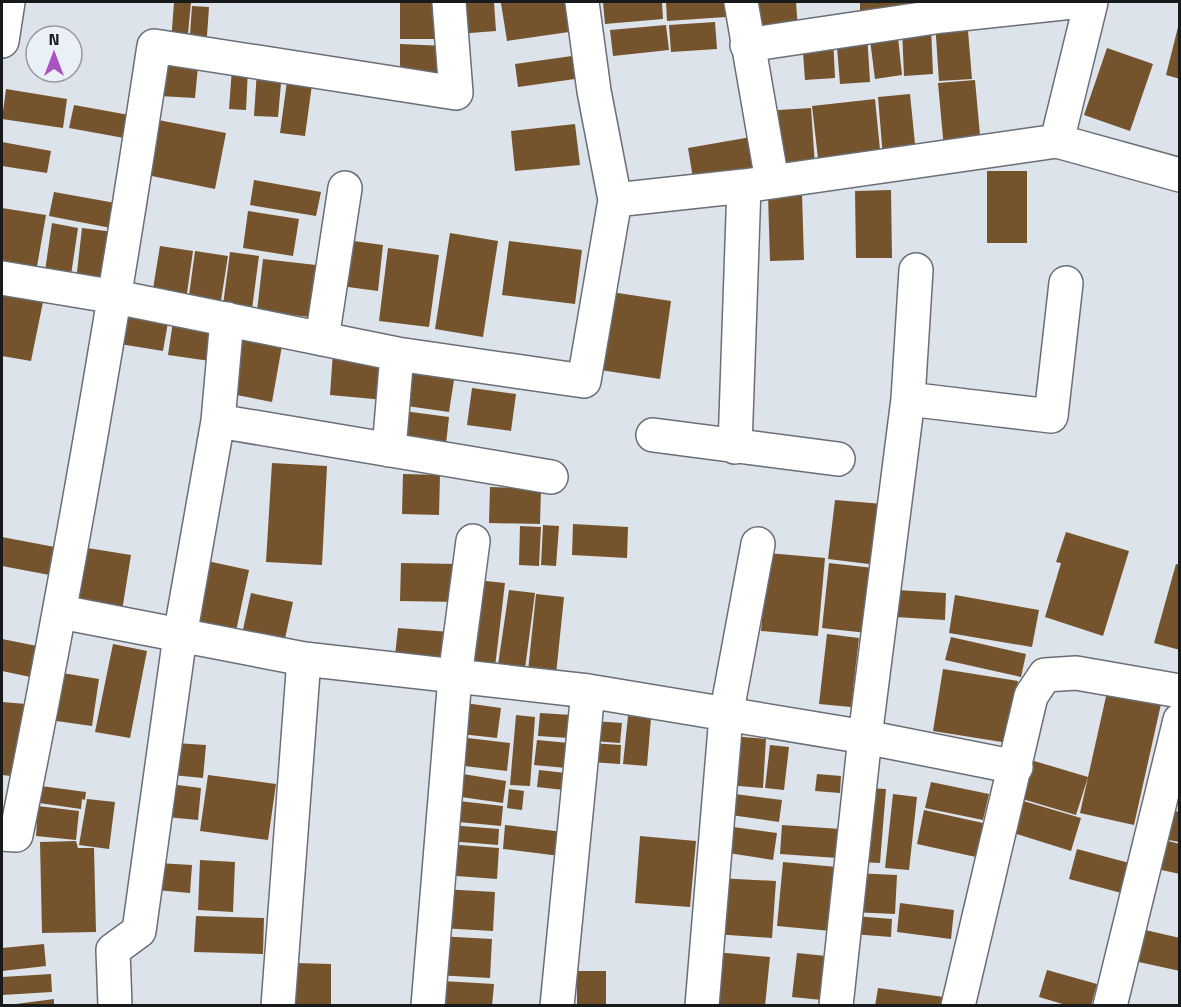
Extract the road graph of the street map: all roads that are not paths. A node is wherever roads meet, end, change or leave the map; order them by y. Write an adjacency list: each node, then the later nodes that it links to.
1 (8, 2): 8 (street)
2 (449, 2): 18 (street)
3 (582, 2): 14 (street)
4 (741, 2): 9 (street)
5 (1072, 2): 7 (street)
6 (1091, 2): 10 (street)
7 (944, 9): 9 (street)
8 (2, 41)
9 (747, 45): 12 (street)
10 (1057, 141): 11 (street); 12 (street)
11 (1179, 175)
12 (758, 183): 14 (street); 25 (street)
13 (345, 188): 20 (street)
14 (615, 200): 21 (street)
15 (916, 270): 22 (street)
16 (2, 278): 18 (street)
17 (1066, 283): 22 (street)
18 (116, 297): 19 (street); 31 (street)
19 (227, 319): 20 (street); 23 (street)
20 (322, 339): 21 (street)
21 (397, 354): 26 (street)
22 (908, 399): 39 (street)
23 (218, 421): 26 (street); 32 (street)
24 (653, 435): 25 (street)
25 (735, 447): 27 (street)
26 (389, 450): 28 (street)
27 (838, 459)
28 (551, 477)
29 (473, 541): 34 (street)
30 (758, 544): 37 (street)
31 (61, 612): 32 (street); 41 (street)
32 (180, 636): 33 (street); 42 (street)
33 (304, 659): 34 (street); 43 (street)
34 (455, 677): 36 (street); 44 (street)
35 (1179, 691): 40 (street)
36 (588, 692): 37 (street); 45 (street)
37 (726, 716): 39 (street); 46 (street)
38 (1179, 720): 49 (street)
39 (865, 737): 40 (street); 47 (street)
40 (1016, 767): 48 (street)
41 (2, 834)
42 (115, 1005)
43 (278, 1005)
44 (428, 1005)
45 (557, 1005)
46 (702, 1005)
47 (836, 1005)
48 (958, 1005)
49 (1110, 1005)

